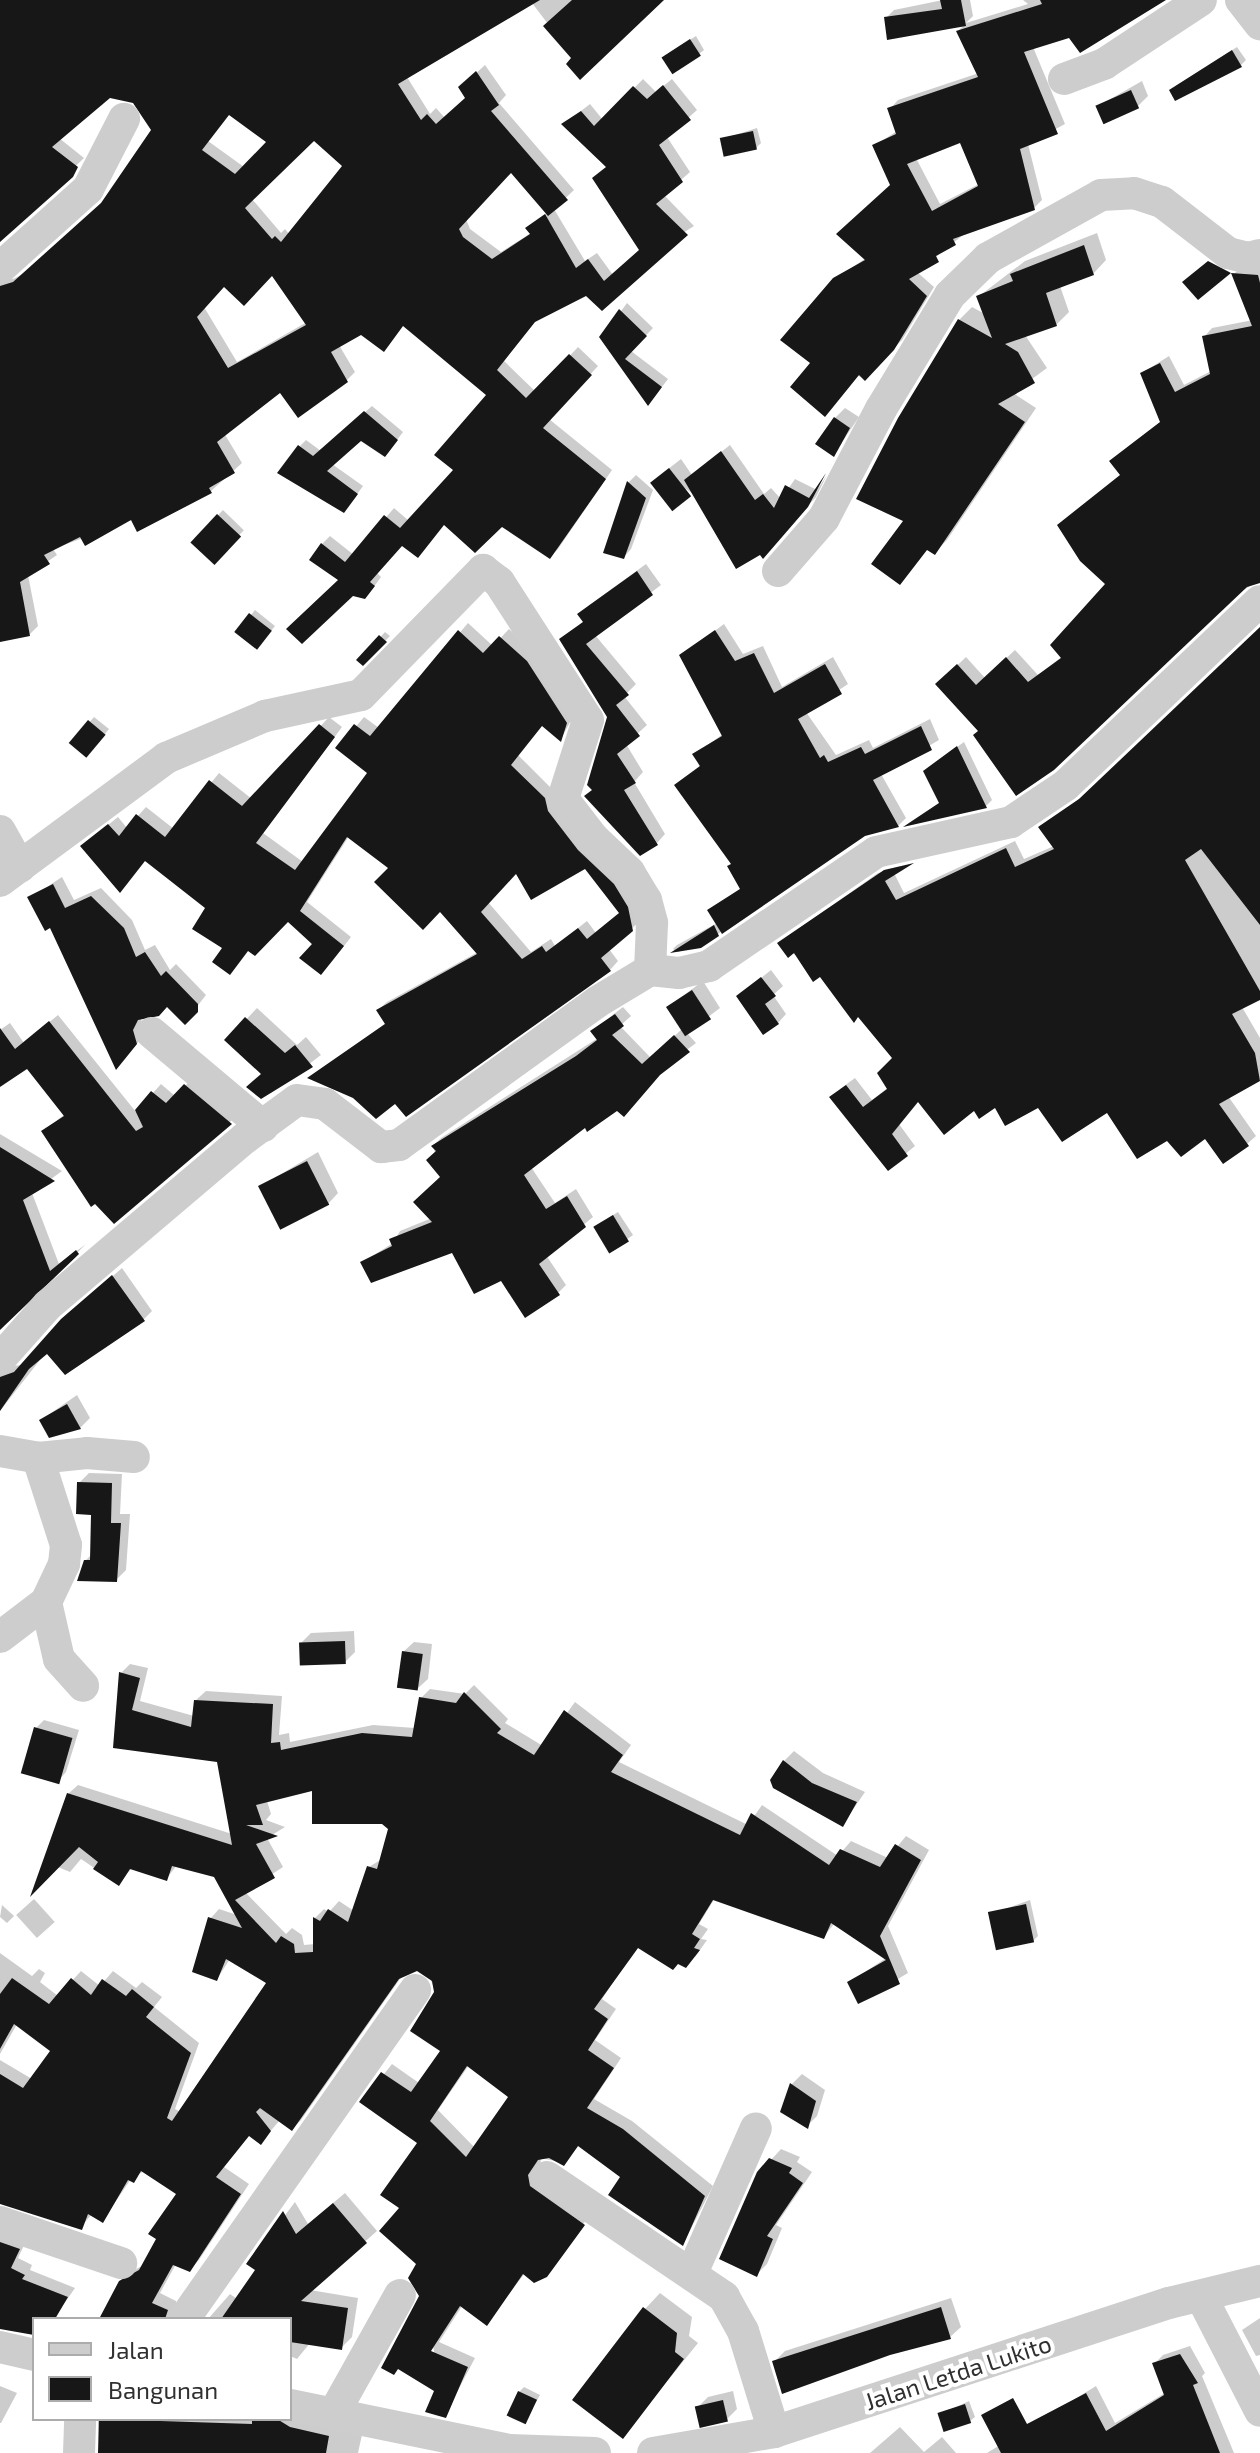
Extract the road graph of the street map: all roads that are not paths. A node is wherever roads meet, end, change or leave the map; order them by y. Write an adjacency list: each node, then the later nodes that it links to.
1 (1201, 0): 4 (street)
2 (1241, 0): 3 (street)
3 (1260, 24)
4 (1064, 79)
5 (124, 119): 7 (street)
6 (1260, 255): 8 (street)
7 (0, 268)
8 (778, 571)
9 (1260, 601): 12 (street)
10 (0, 831): 11 (street)
11 (10, 874): 12 (street)
12 (650, 970): 14 (street)
13 (152, 1033): 14 (street)
14 (263, 1126): 15 (street)
15 (0, 1359)
16 (0, 1451): 18 (street)
17 (134, 1457): 18 (street)
18 (38, 1458): 19 (street)
19 (46, 1602): 20 (street); 21 (street)
20 (0, 1637)
21 (83, 1686)
22 (415, 1990): 31 (street)
23 (756, 2128): 27 (street)
24 (547, 2177): 27 (street)
25 (0, 2222): 26 (street)
26 (121, 2263)
27 (692, 2273): 38 (street)
28 (1260, 2281): 30 (street, Jalan Letda Lukito)
29 (400, 2295): 36 (street)
30 (1201, 2296): 35 (street); 38 (street, Jalan Letda Lukito)
31 (185, 2317)
32 (0, 2347): 33 (street)
33 (32, 2355)
34 (292, 2405): 36 (street)
35 (1260, 2411)
36 (334, 2413): 39 (street)
37 (80, 2421): 40 (street)
38 (774, 2432): 42 (street, Jalan Letda Lukito)
39 (508, 2452): 41 (street)
40 (79, 2453)
41 (595, 2453)
42 (653, 2453)

